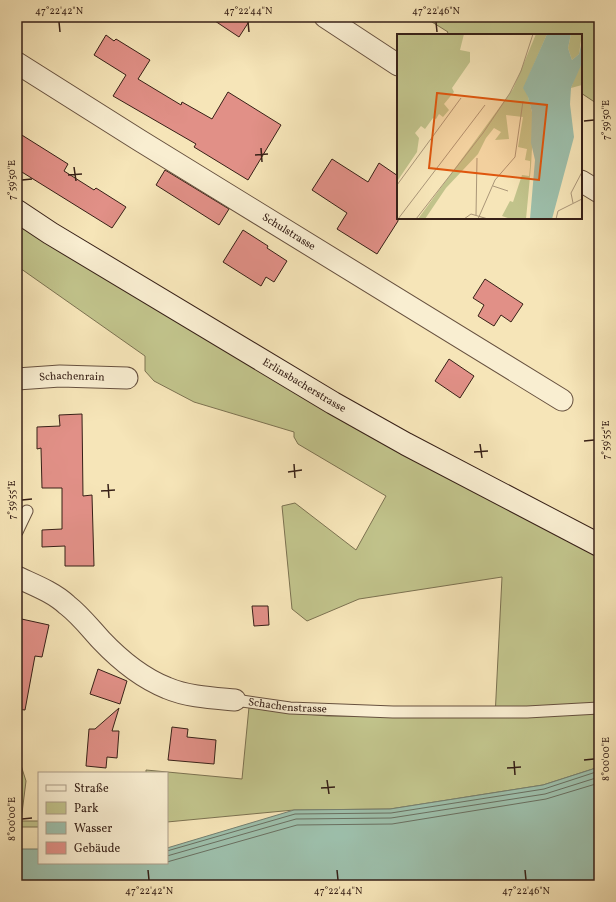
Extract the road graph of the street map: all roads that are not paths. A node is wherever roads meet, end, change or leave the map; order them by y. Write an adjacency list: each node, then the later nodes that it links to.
1 (325, 17): 3 (street)
2 (17, 63): 9 (street, Schulstrasse)
3 (397, 64)
4 (582, 182): 5 (street)
5 (599, 192)
6 (17, 211): 12 (main road, Erlinsbacherstrasse)
7 (127, 378): 8 (street, Schachenrain)
8 (17, 379)
9 (562, 400)
10 (27, 511): 11 (lane)
11 (17, 532)
12 (599, 545)
13 (17, 577): 14 (street, Schachenstrasse)
14 (235, 700): 15 (lane, Schachenstrasse)
15 (599, 708)

